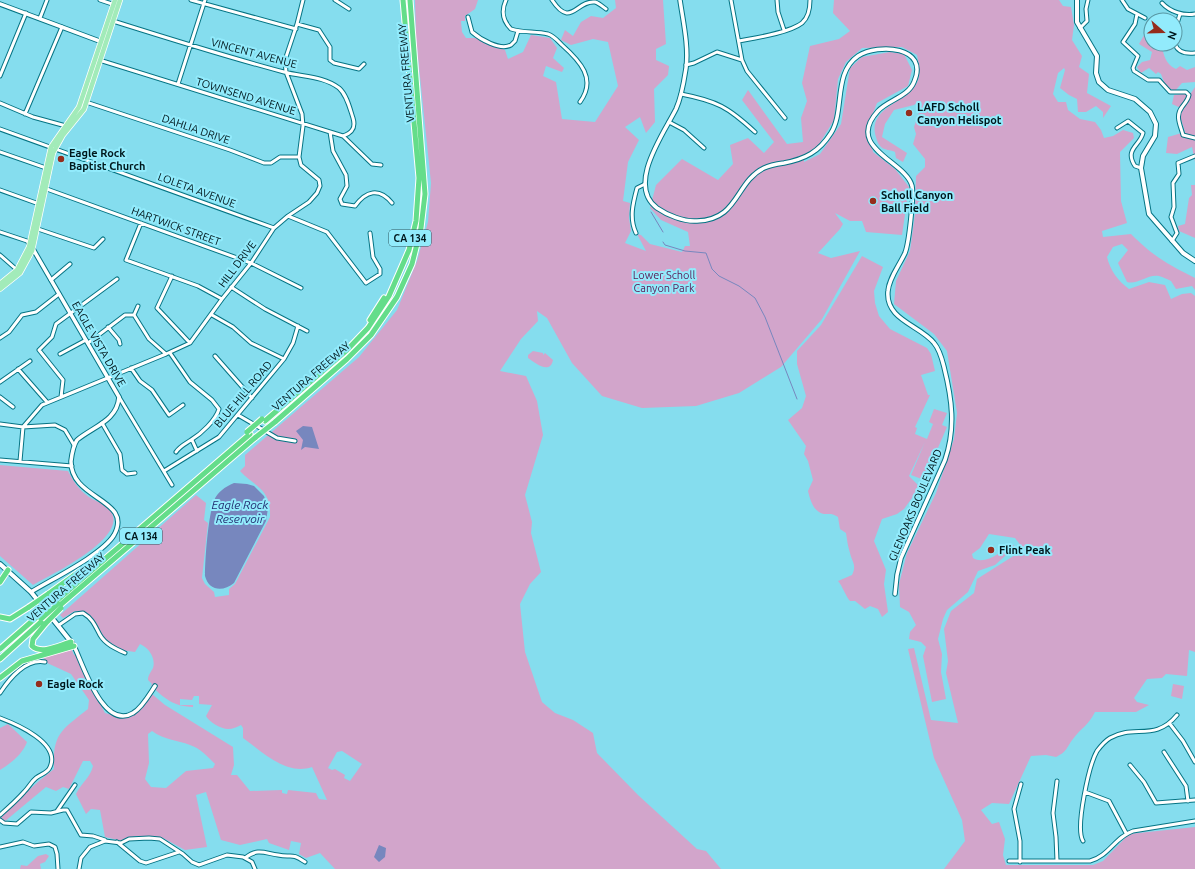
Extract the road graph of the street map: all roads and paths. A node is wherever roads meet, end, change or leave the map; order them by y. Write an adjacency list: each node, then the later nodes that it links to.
1 (47, 0): 31 (street)
2 (100, 0): 21 (street)
3 (120, 0): 21 (main road)
4 (191, 0): 18 (street)
5 (303, 0): 33 (street)
6 (335, 0): 22 (street)
7 (402, 0): 136 (highway, VENTURA FREEWAY / CA 134, bridge)
8 (409, 0): 136 (highway, VENTURA FREEWAY / CA 134, bridge)
9 (506, 0): 38 (street)
10 (552, 0): 23 (street)
11 (680, 0): 47 (street)
12 (731, 0): 39 (street)
13 (777, 0): 37 (street)
14 (810, 0): 37 (street)
15 (1077, 0): 35 (main road)
16 (1088, 0): 35 (street)
17 (1122, 0): 26 (street)
18 (204, 2): 36 (street); 41 (street)
19 (1162, 3): 24 (street)
20 (0, 4): 25 (street)
21 (115, 4): 32 (main road)
22 (349, 9)
23 (606, 9)
24 (1176, 12)
25 (26, 13): 31 (street); 49 (street)
26 (1137, 14): 30 (street); 65 (street)
27 (1183, 14): 28 (street)
28 (1195, 14)
29 (468, 17): 38 (street)
30 (1143, 17)
31 (40, 18): 34 (street)
32 (111, 21): 40 (main road); 41 (street, VINCENT AVENUE)
33 (298, 24): 36 (street); 46 (street)
34 (62, 27): 40 (street); 55 (street)
35 (1080, 28): 72 (main road)
36 (296, 29): 48 (street)
37 (784, 30): 39 (street)
38 (518, 31): 53 (street)
39 (739, 41): 45 (street)
40 (104, 42): 44 (main road)
41 (190, 45): 48 (street, VINCENT AVENUE); 50 (street)
42 (1182, 52): 43 (street)
43 (1195, 53)
44 (98, 59): 50 (street, TOWNSEND AVENUE); 52 (main road)
45 (742, 60): 47 (street); 56 (street)
46 (364, 64)
47 (686, 64): 51 (street)
48 (286, 72): 58 (street); 64 (street, VINCENT AVENUE)
49 (0, 76)
50 (178, 84): 58 (street, TOWNSEND AVENUE)
51 (681, 94): 57 (street); 63 (street)
52 (84, 101): 59 (main road); 69 (street, DAHLIA DRIVE)
53 (580, 102)
54 (0, 103): 55 (street)
55 (25, 114): 59 (street)
56 (785, 118)
57 (669, 122): 67 (street); 74 (street)
58 (303, 123): 62 (street, TOWNSEND AVENUE); 69 (street)
59 (67, 127): 66 (main road)
60 (0, 128): 66 (street, LOLETA AVENUE)
61 (1117, 128): 72 (street)
62 (330, 132): 64 (street, TOWNSEND AVENUE); 77 (street)
63 (755, 132)
64 (343, 136): 71 (street, TOWNSEND AVENUE)
65 (1195, 138)
66 (53, 148): 73 (main road); 82 (street, LOLETA AVENUE)
67 (704, 148)
68 (0, 152): 73 (street)
69 (299, 156): 79 (street, HILL DRIVE)
70 (1195, 156): 87 (street)
71 (381, 165)
72 (1141, 168): 87 (main road)
73 (48, 169): 75 (main road)
74 (645, 184): 85 (street); 157 (street, GLENOAKS BOULEVARD)
75 (44, 188): 78 (main road); 80 (street, HARTWICK STREET)
76 (0, 190): 78 (street)
77 (392, 202)
78 (40, 205): 81 (main road)
79 (288, 216): 82 (street, HILL DRIVE); 84 (street)
80 (141, 223): 92 (street, HARTWICK STREET); 95 (street)
81 (35, 228): 86 (street); 88 (main road); 89 (main road)
82 (274, 228): 92 (street, HILL DRIVE)
83 (0, 232): 88 (street)
84 (370, 233)
85 (636, 233)
86 (103, 239)
87 (1172, 241): 91 (main road)
88 (30, 245): 89 (street, EAGLE VISTA DRIVE); 94 (main road)
89 (33, 250): 97 (street, EAGLE VISTA DRIVE); 101 (main road)
90 (0, 256): 94 (street)
91 (1195, 261)
92 (252, 262): 99 (street, HILL DRIVE); 100 (street, HARTWICK STREET)
93 (70, 264): 97 (street)
94 (17, 270): 98 (main road)
95 (172, 276): 103 (street); 113 (street)
96 (117, 279): 105 (street)
97 (51, 280): 102 (street, EAGLE VISTA DRIVE)
98 (0, 284)
99 (231, 287): 103 (street, HILL DRIVE); 108 (street)
100 (301, 288)
101 (0, 289)
102 (60, 294): 105 (street, EAGLE VISTA DRIVE); 111 (street)
103 (222, 299): 107 (street, HILL DRIVE)
104 (138, 306): 106 (street)
105 (70, 313): 112 (street, EAGLE VISTA DRIVE); 126 (street)
106 (134, 315): 109 (street); 117 (street)
107 (212, 315): 113 (street, HILL DRIVE); 119 (street)
108 (298, 326): 110 (street); 119 (street, BLUE HILL ROAD)
109 (108, 327): 112 (street); 114 (street)
110 (307, 331)
111 (0, 338)
112 (87, 342): 116 (street); 123 (street, EAGLE VISTA DRIVE)
113 (190, 343): 115 (street, HILL DRIVE)
114 (120, 344)
115 (170, 353): 117 (street, HILL DRIVE); 137 (street)
116 (60, 354)
117 (166, 354): 121 (street, HILL DRIVE)
118 (215, 356): 128 (street)
119 (284, 359): 128 (street, BLUE HILL ROAD)
120 (30, 361): 122 (street)
121 (131, 368): 123 (street, HILL DRIVE); 130 (street)
122 (18, 369): 124 (street); 129 (street)
123 (109, 377): 126 (street, HILL DRIVE); 127 (street, EAGLE VISTA DRIVE)
124 (0, 382)
125 (0, 397): 131 (street)
126 (61, 397): 129 (street, HILL DRIVE)
127 (119, 397): 133 (street, EAGLE VISTA DRIVE); 148 (street)
128 (252, 398): 132 (street, BLUE HILL ROAD)
129 (47, 402): 135 (street, HILL DRIVE)
130 (183, 405)
131 (13, 406)
132 (238, 415): 138 (street); 141 (street, BLUE HILL ROAD)
133 (102, 423): 139 (street, EAGLE VISTA DRIVE); 149 (street)
134 (0, 424): 135 (street)
135 (23, 427): 139 (street); 144 (street)
136 (252, 435): 140 (highway, VENTURA FREEWAY / CA 134); 140 (highway, VENTURA FREEWAY / CA 134)
137 (192, 440): 141 (street); 142 (street)
138 (295, 441)
139 (74, 445): 146 (street)
140 (234, 450): 145 (highway, VENTURA FREEWAY / CA 134); 147 (highway, VENTURA FREEWAY / CA 134)
141 (197, 451): 148 (street, BLUE HILL ROAD)
142 (176, 452)
143 (0, 460): 144 (street)
144 (20, 461): 146 (street)
145 (211, 465): 152 (highway, VENTURA FREEWAY / CA 134); 158 (highway)
146 (72, 466): 156 (street)
147 (221, 466): 158 (highway); 158 (highway, VENTURA FREEWAY / CA 134)
148 (164, 471): 150 (street)
149 (136, 473)
150 (172, 485)
151 (0, 564): 153 (main road)
152 (89, 569): 158 (highway, VENTURA FREEWAY / CA 134); 159 (highway, bridge)
153 (8, 570): 154 (highway); 155 (highway); 156 (main road)
154 (0, 576)
155 (0, 582)
156 (31, 592): 161 (main road)
157 (895, 594)
158 (57, 604): 160 (highway, bridge); 160 (highway, VENTURA FREEWAY / CA 134, bridge)
159 (0, 617)
160 (41, 618): 162 (highway); 163 (highway, VENTURA FREEWAY / CA 134); 165 (highway, VENTURA FREEWAY / CA 134)
161 (59, 625): 162 (main road); 164 (street)
162 (73, 644): 167 (highway); 168 (street)
163 (0, 648)
164 (125, 653)
165 (0, 658)
166 (46, 662): 169 (street)
167 (0, 678)
168 (155, 686)
169 (0, 693)
170 (1177, 715): 172 (street)
171 (0, 718): 183 (street)
172 (1170, 724): 174 (street); 179 (street)
173 (1164, 752): 181 (street)
174 (1195, 762)
175 (1130, 765): 181 (street)
176 (1057, 781): 194 (street)
177 (1021, 784): 196 (street)
178 (75, 786): 182 (street)
179 (1085, 792): 186 (street); 188 (street)
180 (1195, 800): 181 (street)
181 (1188, 801)
182 (56, 811): 184 (street); 187 (street)
183 (0, 816)
184 (0, 820)
185 (1195, 821): 186 (street)
186 (1126, 833): 194 (street)
187 (105, 841): 189 (street); 198 (street)
188 (1083, 841)
189 (117, 842): 191 (street); 191 (street)
190 (0, 847): 197 (street)
191 (179, 852): 192 (street)
192 (245, 858): 195 (street); 199 (street)
193 (1009, 861): 196 (street)
194 (1057, 861): 196 (street)
195 (305, 862)
196 (1020, 862)
197 (58, 869)
198 (79, 869)
199 (254, 869)

